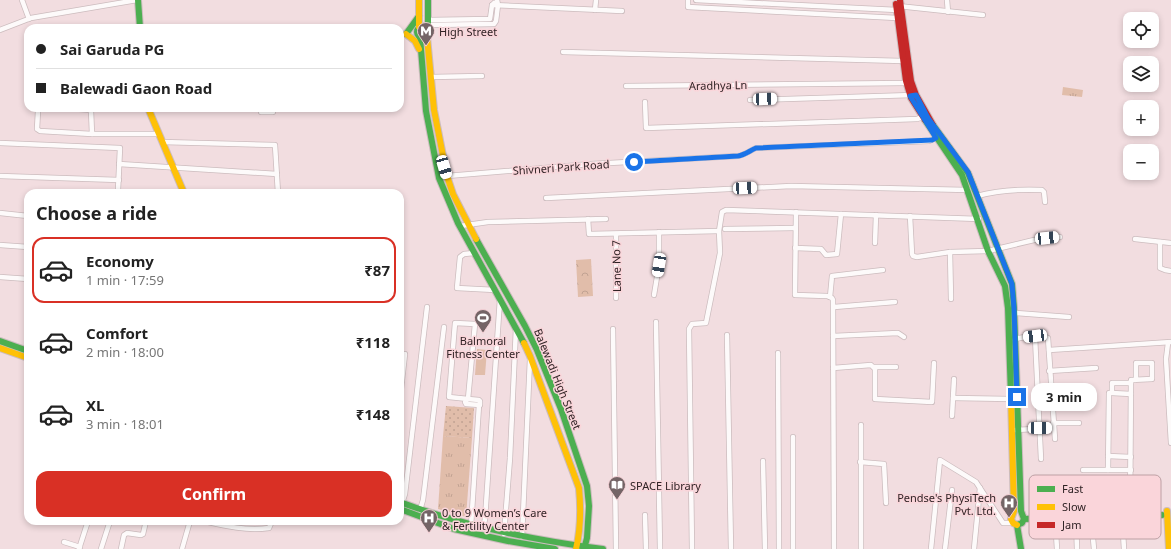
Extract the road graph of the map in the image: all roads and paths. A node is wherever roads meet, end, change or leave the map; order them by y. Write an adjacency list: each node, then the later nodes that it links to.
1 (22, 0): 19 (street)
2 (138, 0): 19 (street); 22 (main road)
3 (419, 0): 15 (main road)
4 (428, 0): 23 (main road)
5 (596, 0): 11 (street)
6 (688, 0): 17 (street)
7 (696, 0): 12 (street)
8 (947, 0): 14 (street)
9 (498, 2): 11 (street); 20 (street); 21 (street)
10 (898, 5): 12 (street); 14 (street); 18 (main road); 38 (main road)
11 (595, 10): 13 (street)
12 (888, 10): 17 (street)
13 (622, 11)
14 (948, 12): 16 (street)
15 (419, 14): 24 (main road); 26 (main road)
16 (983, 15)
17 (887, 18): 18 (street)
18 (897, 18): 33 (main road)
19 (29, 19): 25 (street)
20 (490, 19): 21 (street); 23 (street)
21 (496, 23): 23 (street)
22 (140, 24)
23 (428, 24): 24 (main road); 30 (main road)
24 (419, 27): 29 (main road)
25 (0, 30)
26 (404, 33)
27 (404, 34): 29 (main road)
28 (404, 35): 32 (main road)
29 (418, 35): 30 (main road); 32 (main road, Balewadi High Street)
30 (427, 37): 35 (main road, Balewadi High Street)
31 (563, 52): 33 (street)
32 (421, 56): 66 (main road, Balewadi High Street)
33 (903, 61): 36 (main road)
34 (482, 76): 35 (street)
35 (431, 77): 56 (main road, Balewadi High Street)
36 (906, 83): 37 (street, Aradhya Ln); 38 (main road)
37 (626, 86)
38 (913, 95): 39 (street); 46 (main road); 62 (main road)
39 (750, 100)
40 (645, 102): 46 (street)
41 (38, 112): 47 (street)
42 (91, 112): 47 (street)
43 (150, 112): 48 (main road)
44 (261, 112): 45 (street)
45 (272, 112)
46 (923, 117): 49 (main road)
47 (92, 134): 48 (street)
48 (159, 134): 50 (main road)
49 (936, 138): 56 (street, Shivneri Park Road); 61 (main road)
50 (162, 142): 53 (main road); 54 (street)
51 (0, 143): 52 (street)
52 (119, 164): 53 (street); 57 (street)
53 (173, 168): 54 (street); 59 (main road)
54 (277, 174): 60 (street)
55 (0, 176): 57 (street)
56 (447, 176): 65 (main road, Balewadi High Street)
57 (119, 180): 58 (street)
58 (118, 189)
59 (182, 189)
60 (278, 189)
61 (968, 190): 63 (street); 74 (main road)
62 (977, 196): 64 (street); 74 (main road)
63 (546, 198)
64 (1045, 202)
65 (459, 207): 66 (main road); 76 (main road, Balewadi High Street)
66 (452, 210): 77 (main road, Balewadi High Street)
67 (796, 212): 69 (street); 78 (street); 80 (street)
68 (0, 213): 71 (street)
69 (841, 214): 70 (street); 90 (street)
70 (876, 215): 72 (street); 86 (street)
71 (24, 216)
72 (910, 216): 74 (street); 93 (street)
73 (606, 218): 75 (street)
74 (981, 218): 91 (main road); 92 (main road)
75 (588, 219): 76 (street); 82 (street)
76 (468, 224): 77 (street); 192 (main road, Balewadi High Street)
77 (460, 226): 94 (main road, Balewadi High Street)
78 (795, 228): 79 (street); 90 (street)
79 (725, 229)
80 (719, 231): 81 (street); 201 (street)
81 (660, 232): 82 (street); 100 (street)
82 (616, 234): 102 (street, Lane No 7)
83 (1060, 237): 91 (street)
84 (1135, 239): 85 (street)
85 (1160, 242): 87 (street); 96 (street)
86 (875, 243)
87 (1171, 243)
88 (0, 245): 89 (street)
89 (24, 247)
90 (795, 248): 101 (street)
91 (997, 248): 92 (street); 108 (main road)
92 (988, 251): 93 (street); 118 (main road)
93 (950, 252): 104 (street)
94 (474, 253): 99 (main road, Balewadi High Street); 99 (street)
95 (883, 270): 101 (street)
96 (1171, 271)
97 (0, 277): 98 (street)
98 (24, 279)
99 (495, 290): 103 (main road, Balewadi High Street)
100 (654, 295)
101 (830, 297): 107 (street)
102 (616, 298)
103 (500, 299): 112 (main road, Balewadi High Street); 181 (street)
104 (951, 299)
105 (895, 302): 107 (street)
106 (427, 307): 163 (street)
107 (834, 308): 115 (street)
108 (1015, 313): 109 (street); 118 (main road)
109 (1069, 317)
110 (656, 322): 200 (street)
111 (444, 327): 167 (street)
112 (516, 327): 125 (main road, Balewadi High Street); 182 (street)
113 (613, 329): 198 (street)
114 (727, 335): 202 (street)
115 (833, 336): 117 (street); 130 (street)
116 (1035, 336): 118 (street); 123 (street); 147 (street)
117 (904, 337)
118 (1012, 339): 141 (main road); 148 (main road)
119 (0, 341): 122 (main road)
120 (1169, 343): 123 (street); 135 (street)
121 (0, 348): 126 (main road)
122 (24, 350)
123 (1049, 350): 132 (street)
124 (778, 353): 204 (street)
125 (530, 356): 183 (street); 189 (main road, Balewadi High Street)
126 (24, 357)
127 (934, 364): 128 (street)
128 (874, 367): 129 (street); 130 (street)
129 (896, 367)
130 (833, 368): 206 (street)
131 (1096, 368): 132 (street)
132 (1049, 371): 146 (street)
133 (954, 379): 139 (street)
134 (1136, 380): 134 (street); 136 (street)
135 (1169, 381): 142 (street)
136 (1131, 383): 138 (street); 138 (street)
137 (1109, 393): 152 (street)
138 (1131, 394): 153 (street)
139 (953, 398): 141 (street); 143 (street)
140 (468, 399): 140 (street); 180 (street)
141 (1011, 400): 148 (main road)
142 (1170, 414): 151 (street)
143 (952, 416)
144 (1079, 423): 146 (street)
145 (861, 425): 156 (street)
146 (1053, 425): 147 (street); 150 (street)
147 (1040, 428): 148 (street); 154 (street)
148 (1015, 430): 168 (main road); 171 (main road)
149 (793, 437): 205 (street)
150 (1055, 439)
151 (1171, 443)
152 (1108, 456): 153 (street); 158 (street)
153 (1131, 457): 159 (street)
154 (1041, 459)
155 (763, 461): 203 (street)
156 (860, 462): 164 (street); 207 (street)
157 (1083, 470): 158 (street)
158 (1108, 470): 159 (street)
159 (1131, 470): 160 (street)
160 (1131, 475)
161 (980, 488): 173 (street); 208 (street); 210 (street)
162 (952, 490): 209 (street)
163 (404, 496)
164 (886, 503)
165 (404, 505): 167 (main road)
166 (404, 505): 191 (main road)
167 (420, 510): 180 (main road)
168 (1014, 514): 171 (main road); 173 (main road)
169 (1168, 514): 216 (main road)
170 (645, 515): 199 (street)
171 (1022, 516): 172 (main road); 173 (main road)
172 (1029, 516)
173 (1015, 524): 211 (main road)
174 (87, 525): 190 (street)
175 (109, 525): 193 (street)
176 (145, 525): 194 (street)
177 (189, 525): 195 (street)
178 (230, 525): 179 (street)
179 (270, 525)
180 (471, 526): 181 (main road)
181 (483, 529): 182 (main road)
182 (504, 534): 183 (main road)
183 (522, 537): 189 (main road)
184 (1056, 539): 212 (street)
185 (1077, 539): 213 (street)
186 (1093, 539): 214 (street)
187 (1123, 539): 215 (street)
188 (64, 542): 190 (street)
189 (577, 547): 192 (main road)
190 (79, 548)
191 (546, 548): 196 (main road)
192 (585, 548): 197 (main road)
193 (101, 549)
194 (121, 549)
195 (182, 549)
196 (555, 549)
197 (603, 549)
198 (616, 549)
199 (646, 549)
200 (660, 549)
201 (692, 549)
202 (731, 549)
203 (765, 549)
204 (779, 549)
205 (793, 549)
206 (834, 549)
207 (861, 549)
208 (931, 549)
209 (945, 549)
210 (974, 549)
211 (1021, 549)
212 (1057, 549)
213 (1077, 549)
214 (1094, 549)
215 (1124, 549)
216 (1169, 549)

